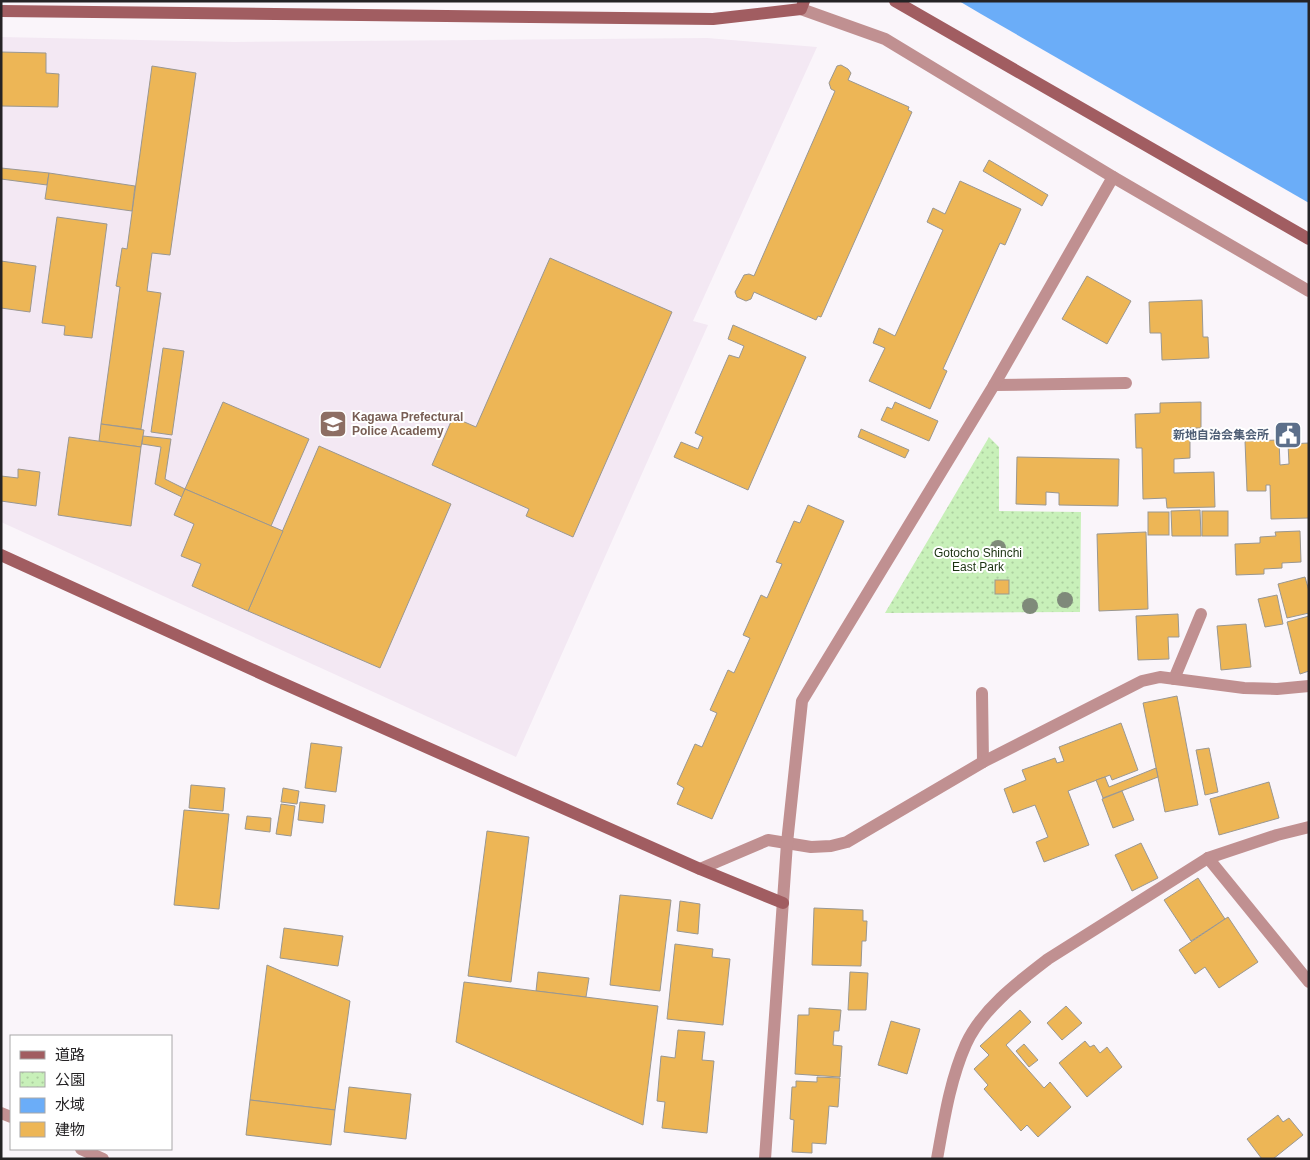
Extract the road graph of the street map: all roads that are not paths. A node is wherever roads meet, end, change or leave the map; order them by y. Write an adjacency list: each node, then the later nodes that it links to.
1 (894, 1): 5 (street)
2 (803, 5): 3 (street); 4 (street)
3 (1, 11)
4 (1113, 177): 6 (street); 8 (street)
5 (1309, 239)
6 (1309, 291)
7 (1126, 383): 8 (street)
8 (994, 385): 16 (street)
9 (1, 555): 18 (street)
10 (1201, 614): 11 (street)
11 (1174, 679): 12 (street); 14 (street)
12 (1309, 686)
13 (982, 693): 14 (street)
14 (983, 762): 16 (street)
15 (1309, 827): 17 (street)
16 (787, 843): 18 (street); 19 (street)
17 (1208, 858): 20 (street); 24 (street)
18 (700, 869): 19 (street)
19 (784, 903): 23 (street)
20 (1309, 982)
21 (83, 1150): 22 (street)
22 (103, 1159)
23 (765, 1159)
24 (937, 1159)

